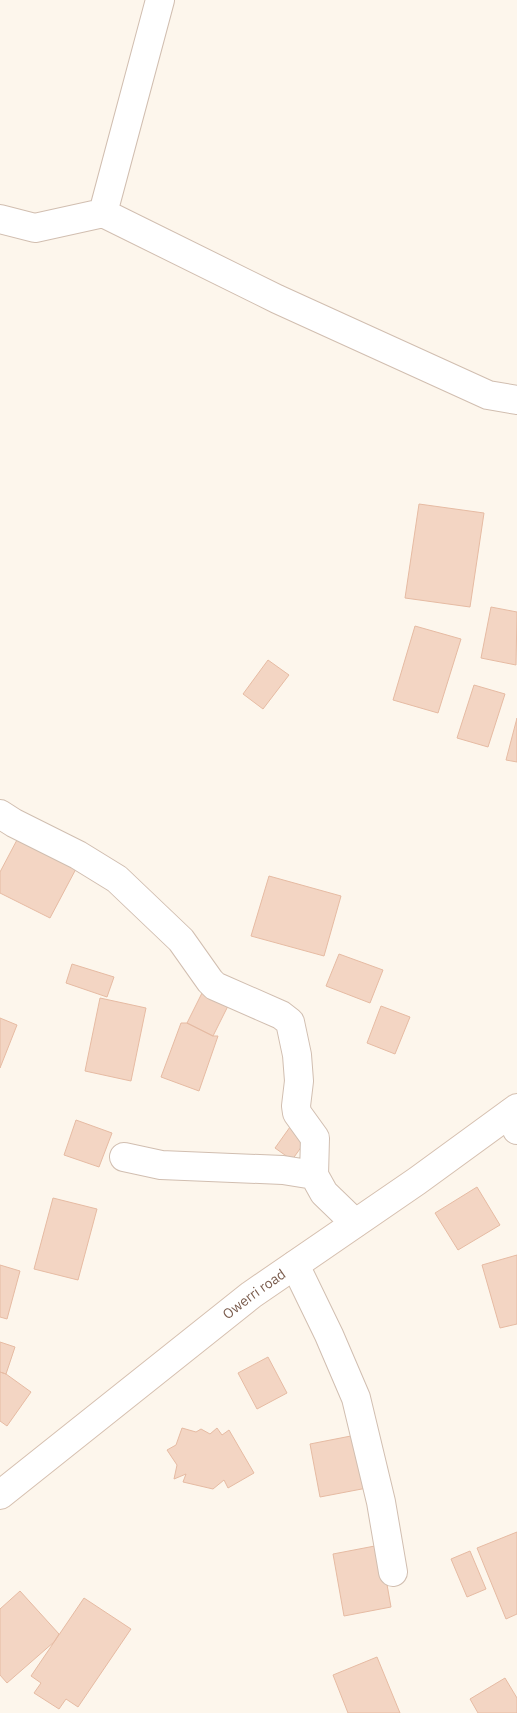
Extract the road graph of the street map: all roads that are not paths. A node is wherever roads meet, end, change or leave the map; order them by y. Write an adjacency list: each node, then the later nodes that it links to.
1 (160, 0): 2 (street)
2 (102, 213): 3 (street); 4 (street)
3 (0, 219)
4 (517, 400)
5 (0, 814): 8 (street)
6 (515, 1117): 9 (street, Owerri road)
7 (124, 1157): 8 (street)
8 (314, 1175): 9 (street)
9 (355, 1223): 10 (street, Owerri road)
10 (295, 1265): 11 (street, Owerri road); 12 (street)
11 (0, 1495)
12 (393, 1572)

